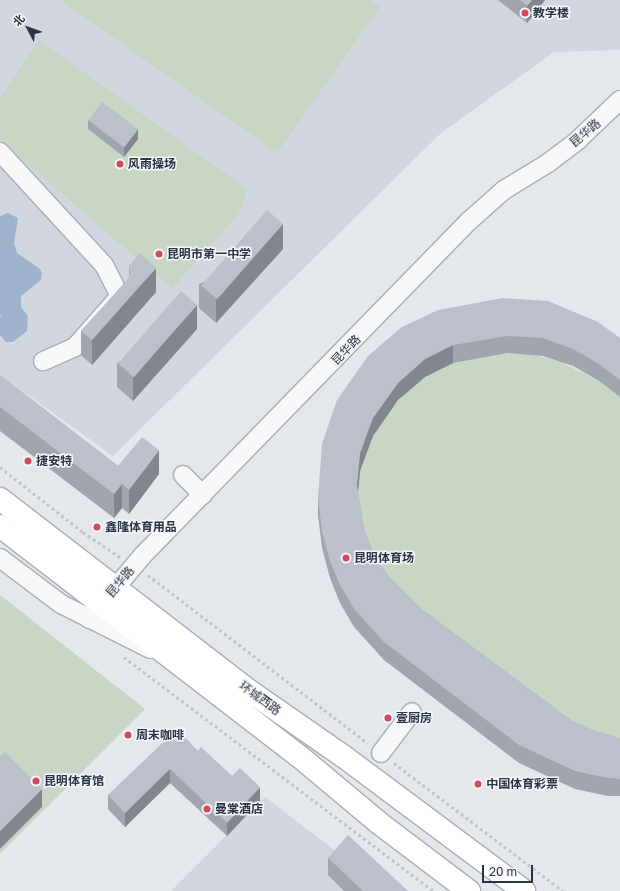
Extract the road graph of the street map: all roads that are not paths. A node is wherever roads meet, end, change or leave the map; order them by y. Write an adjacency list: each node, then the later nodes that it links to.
1 (620, 100): 5 (street, 昆华路)
2 (0, 152): 3 (street)
3 (43, 361)
4 (182, 476): 5 (street)
5 (203, 495): 9 (street, 昆华路)
6 (0, 499): 9 (main road, 环城西路)
7 (0, 526): 10 (main road, 环城西路)
8 (0, 558): 10 (street)
9 (116, 587): 10 (street, 昆华路); 14 (main road, 环城西路)
10 (96, 612): 13 (main road, 环城西路)
11 (412, 712): 12 (street)
12 (381, 753)
13 (470, 891)
14 (524, 891)

